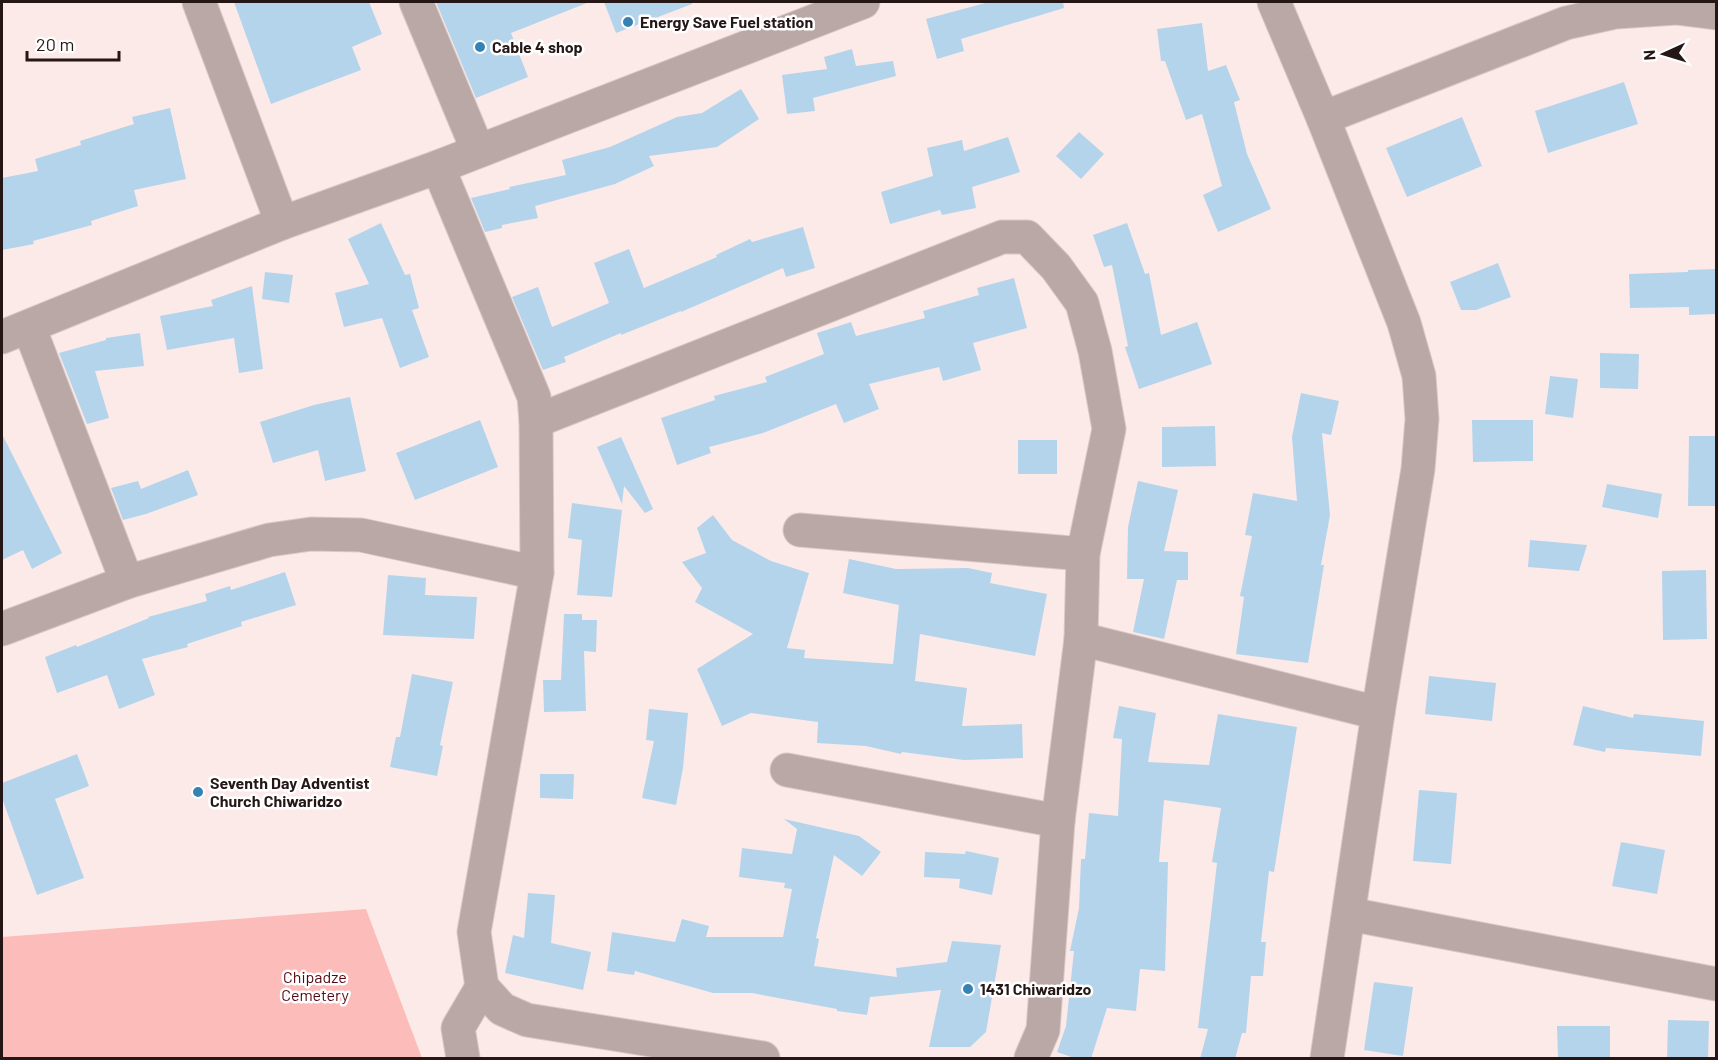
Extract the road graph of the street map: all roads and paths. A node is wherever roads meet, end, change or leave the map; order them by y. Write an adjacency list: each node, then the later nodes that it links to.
1 (199, 2): 10 (street)
2 (416, 2): 8 (street)
3 (863, 2): 5 (street)
4 (1274, 2): 7 (street)
5 (806, 12): 8 (street)
6 (1716, 13): 7 (street)
7 (1323, 118): 19 (street)
8 (478, 152): 9 (street)
9 (438, 167): 10 (street); 12 (street)
10 (282, 223): 11 (street)
11 (15, 332): 16 (street)
12 (536, 421): 14 (street); 15 (street)
13 (800, 530): 14 (street)
14 (1083, 554): 18 (street)
15 (537, 573): 16 (street); 24 (street)
16 (127, 582): 17 (street)
17 (2, 630)
18 (1081, 639): 19 (street); 21 (street)
19 (1378, 713): 22 (street)
20 (787, 770): 21 (street)
21 (1058, 821): 27 (street)
22 (1349, 914): 23 (street); 28 (street)
23 (1716, 984)
24 (482, 987): 25 (street); 26 (street)
25 (463, 1059)
26 (763, 1059)
27 (1031, 1059)
28 (1327, 1059)

